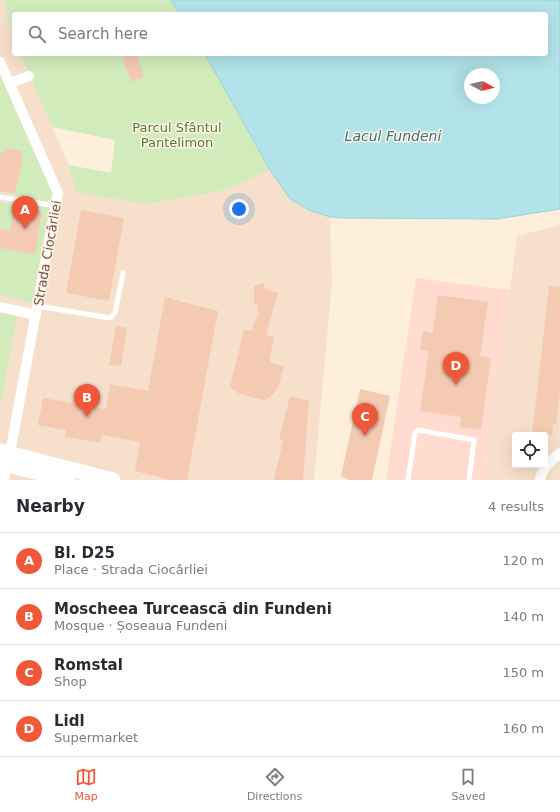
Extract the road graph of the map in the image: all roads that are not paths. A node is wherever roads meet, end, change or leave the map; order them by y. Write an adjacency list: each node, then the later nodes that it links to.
1 (0, 62): 3 (street, Strada Ciocârliei)
2 (29, 76): 3 (street)
3 (10, 83): 5 (street, Strada Ciocârliei)
4 (0, 197): 5 (lane)
5 (56, 206): 8 (street, Strada Ciocârliei)
6 (123, 273): 8 (lane)
7 (0, 307): 8 (street)
8 (37, 310): 10 (street, Strada Ciocârliei)
9 (560, 453): 16 (street)
10 (4, 458): 11 (main road); 12 (street, Strada Ciocârliei)
11 (63, 476): 13 (main road)
12 (4, 480)
13 (113, 480)
14 (408, 480): 15 (lane)
15 (469, 480)
16 (540, 480)

